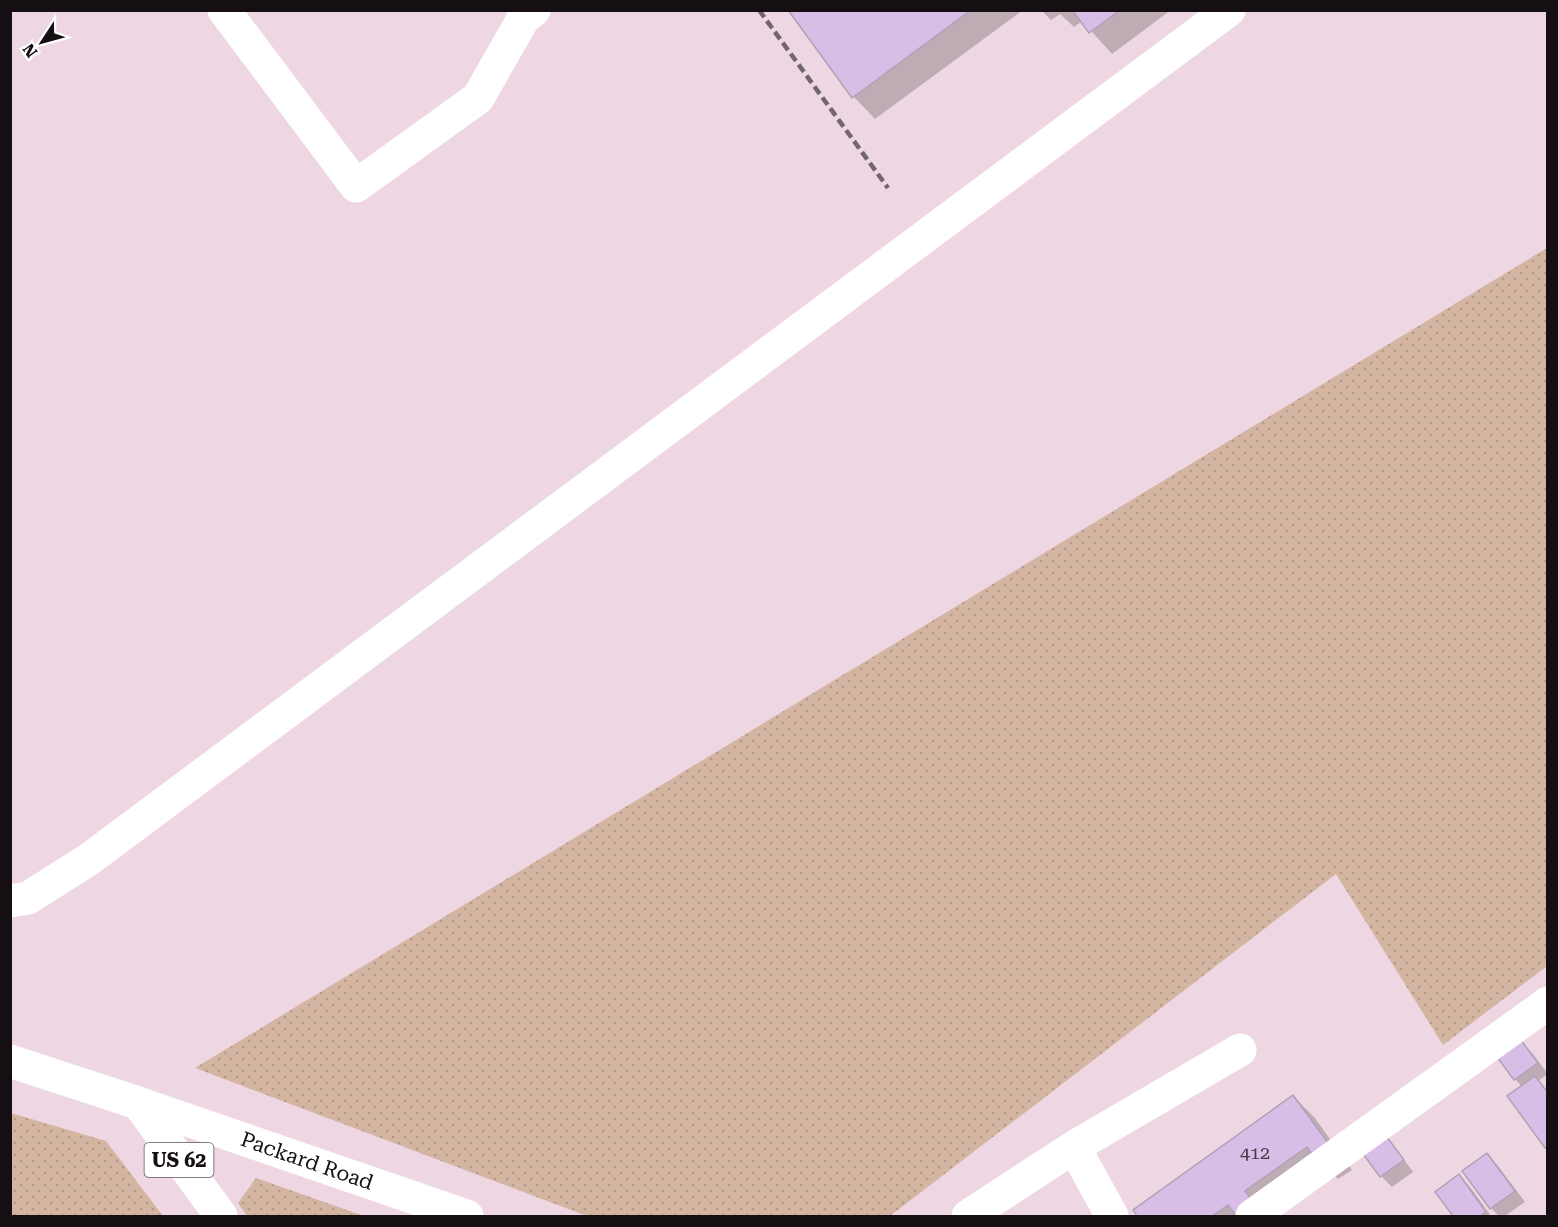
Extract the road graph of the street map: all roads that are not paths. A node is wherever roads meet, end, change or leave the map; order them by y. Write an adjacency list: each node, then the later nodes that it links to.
1 (224, 10): 2 (street)
2 (534, 10)
3 (1229, 10): 4 (street)
4 (10, 901)
5 (1548, 1003): 14 (street)
6 (1240, 1050): 9 (street)
7 (10, 1061): 8 (street, Packard Road)
8 (138, 1103): 10 (street, US 62); 11 (street, Packard Road)
9 (1074, 1147): 12 (street); 13 (street)
10 (221, 1216)
11 (467, 1216)
12 (968, 1216)
13 (1112, 1216)
14 (1252, 1216)

